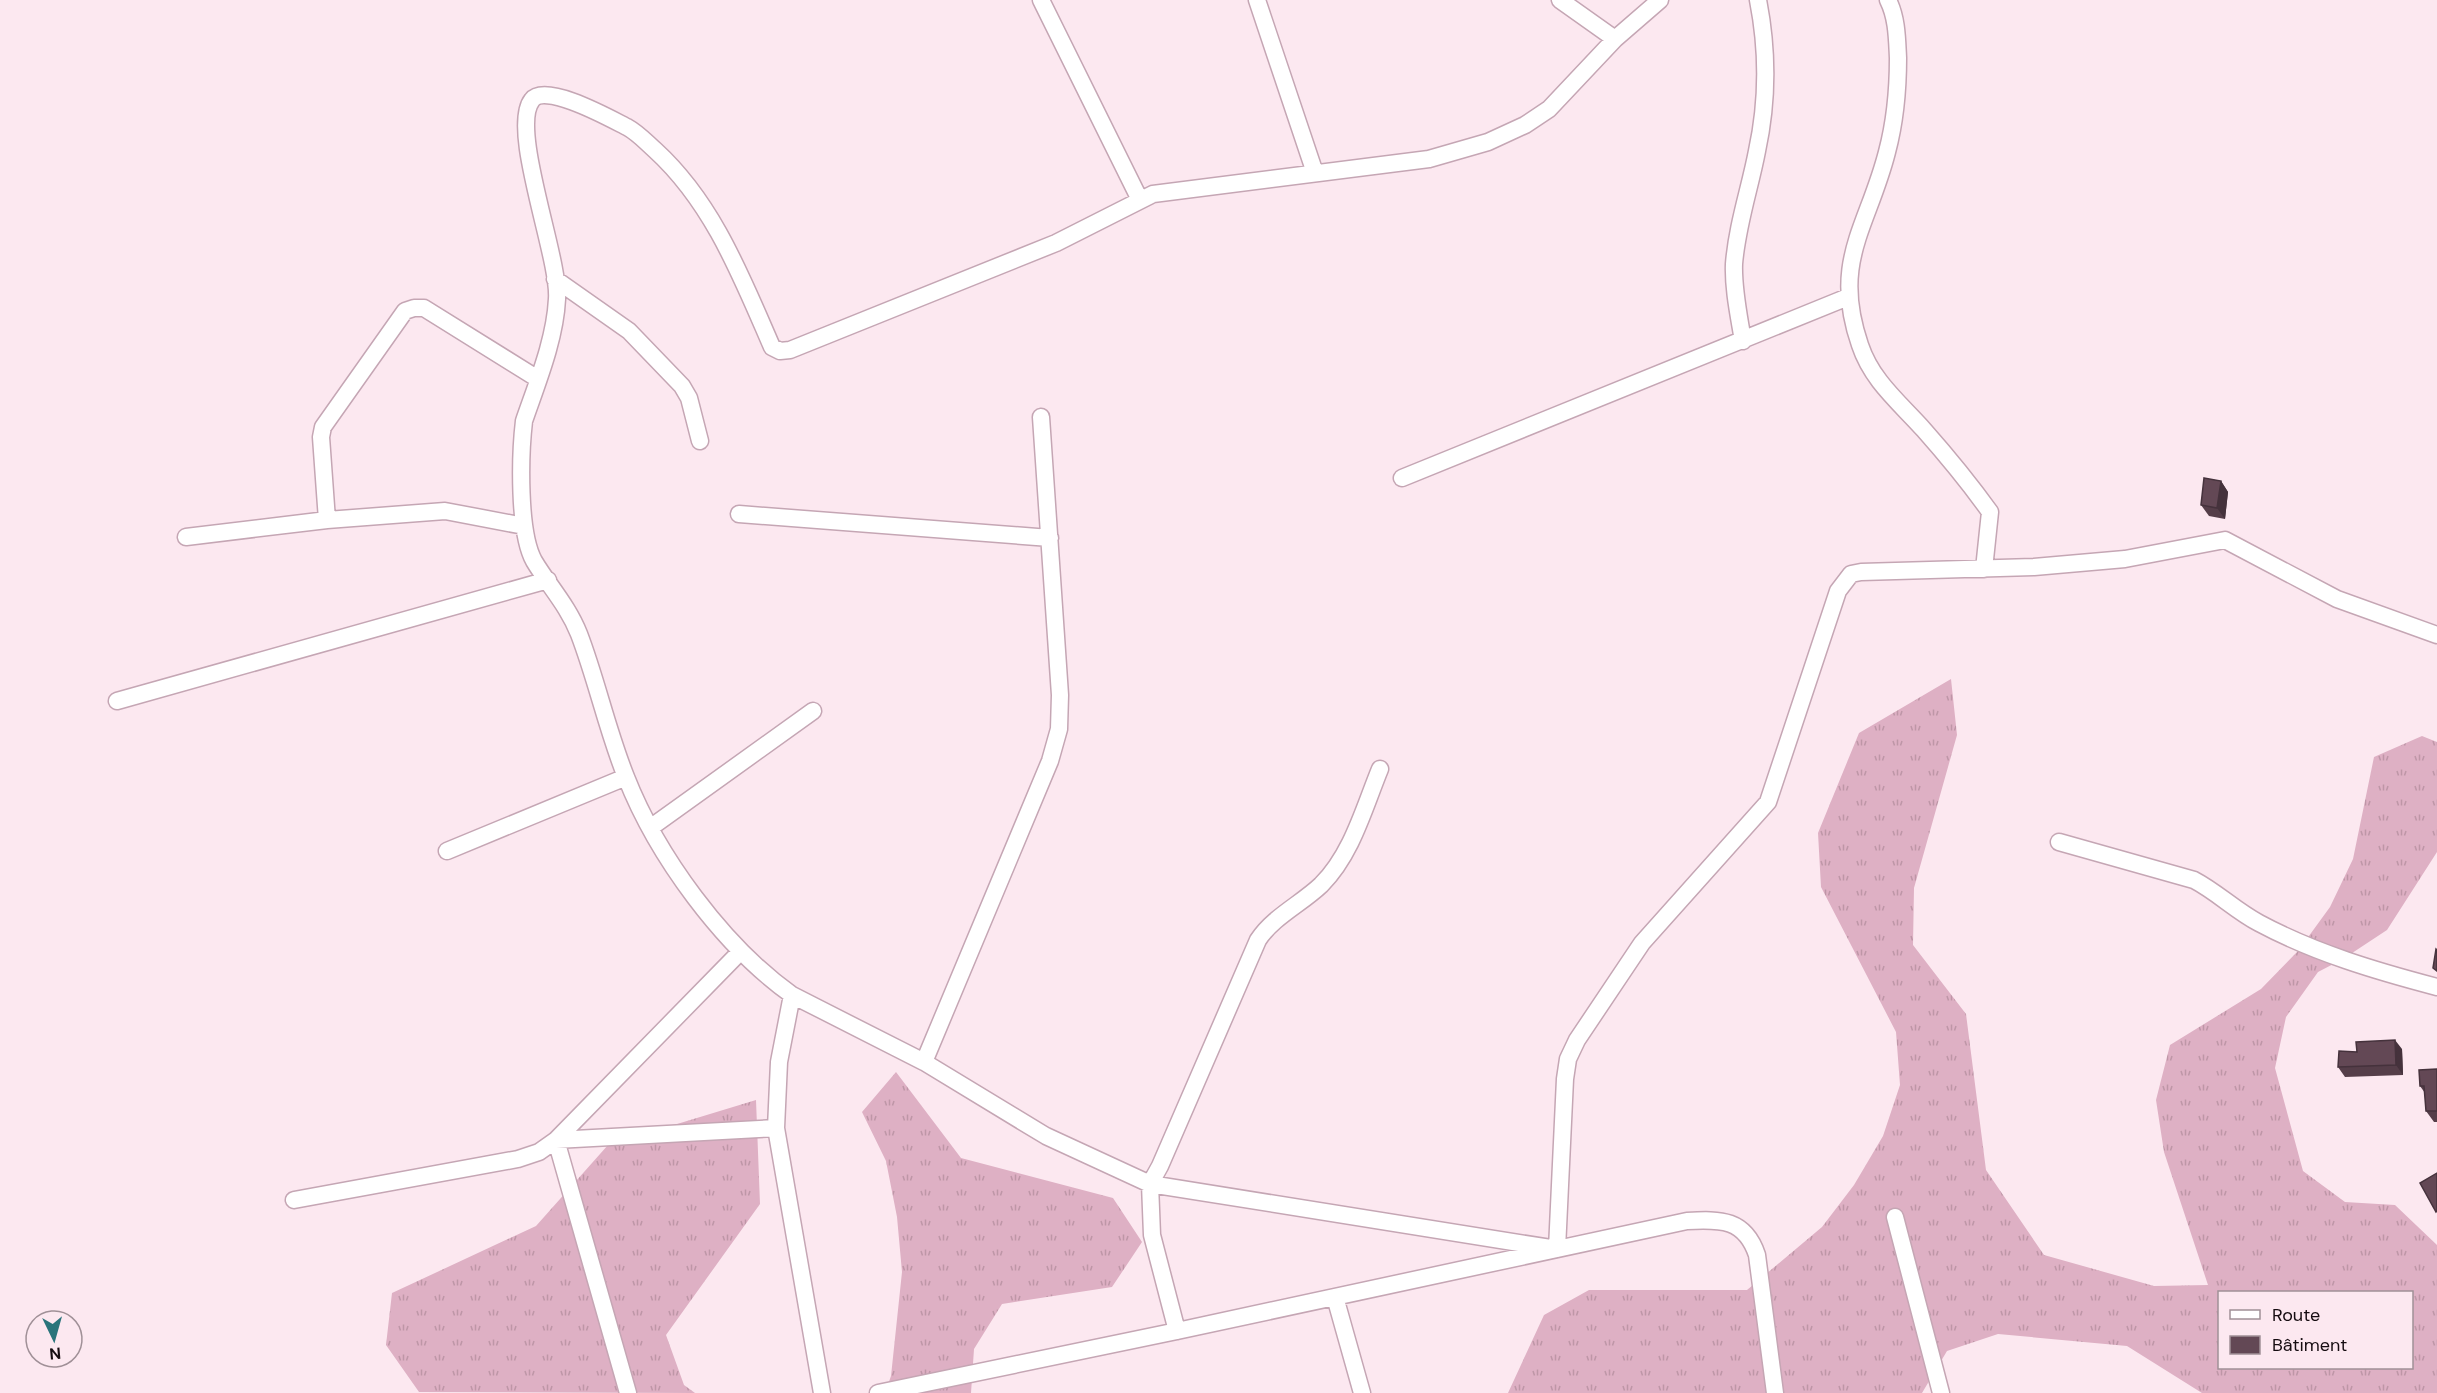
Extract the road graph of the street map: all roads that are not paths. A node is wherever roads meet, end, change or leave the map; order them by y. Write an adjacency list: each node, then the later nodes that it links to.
1 (1041, 0): 9 (street)
2 (1257, 0): 8 (street)
3 (1560, 0): 7 (street)
4 (1660, 0): 7 (street)
5 (1758, 0): 12 (street)
6 (1888, 0): 11 (street)
7 (1615, 39): 8 (street)
8 (1315, 173): 9 (street)
9 (1140, 200): 10 (street)
10 (555, 279): 13 (street); 15 (street)
11 (1848, 297): 12 (street); 22 (street)
12 (1743, 341): 16 (street)
13 (538, 379): 18 (street); 19 (street)
14 (1041, 417): 21 (street)
15 (700, 441)
16 (1402, 478)
17 (739, 514): 21 (street)
18 (327, 520): 19 (street); 20 (street)
19 (524, 526): 23 (street)
20 (186, 537)
21 (1050, 538): 35 (street)
22 (1984, 569): 24 (street); 41 (street)
23 (548, 580): 25 (street); 28 (street)
24 (2437, 635)
25 (117, 701)
26 (813, 711): 29 (street)
27 (1380, 769): 38 (street)
28 (626, 777): 29 (street); 31 (street)
29 (650, 828): 32 (street)
30 (2060, 842): 33 (street)
31 (447, 851)
32 (740, 952): 34 (street); 37 (street)
33 (2437, 987)
34 (792, 995): 35 (street); 36 (street)
35 (924, 1062): 38 (street)
36 (776, 1128): 37 (street); 45 (street)
37 (556, 1140): 39 (street); 44 (street)
38 (1149, 1184): 41 (street); 43 (street)
39 (294, 1200)
40 (1895, 1217): 49 (street)
41 (1557, 1250): 42 (street); 48 (street)
42 (1335, 1297): 43 (street); 47 (street)
43 (1178, 1331): 46 (street)
44 (628, 1393)
45 (822, 1393)
46 (878, 1393)
47 (1362, 1393)
48 (1775, 1393)
49 (1941, 1393)

